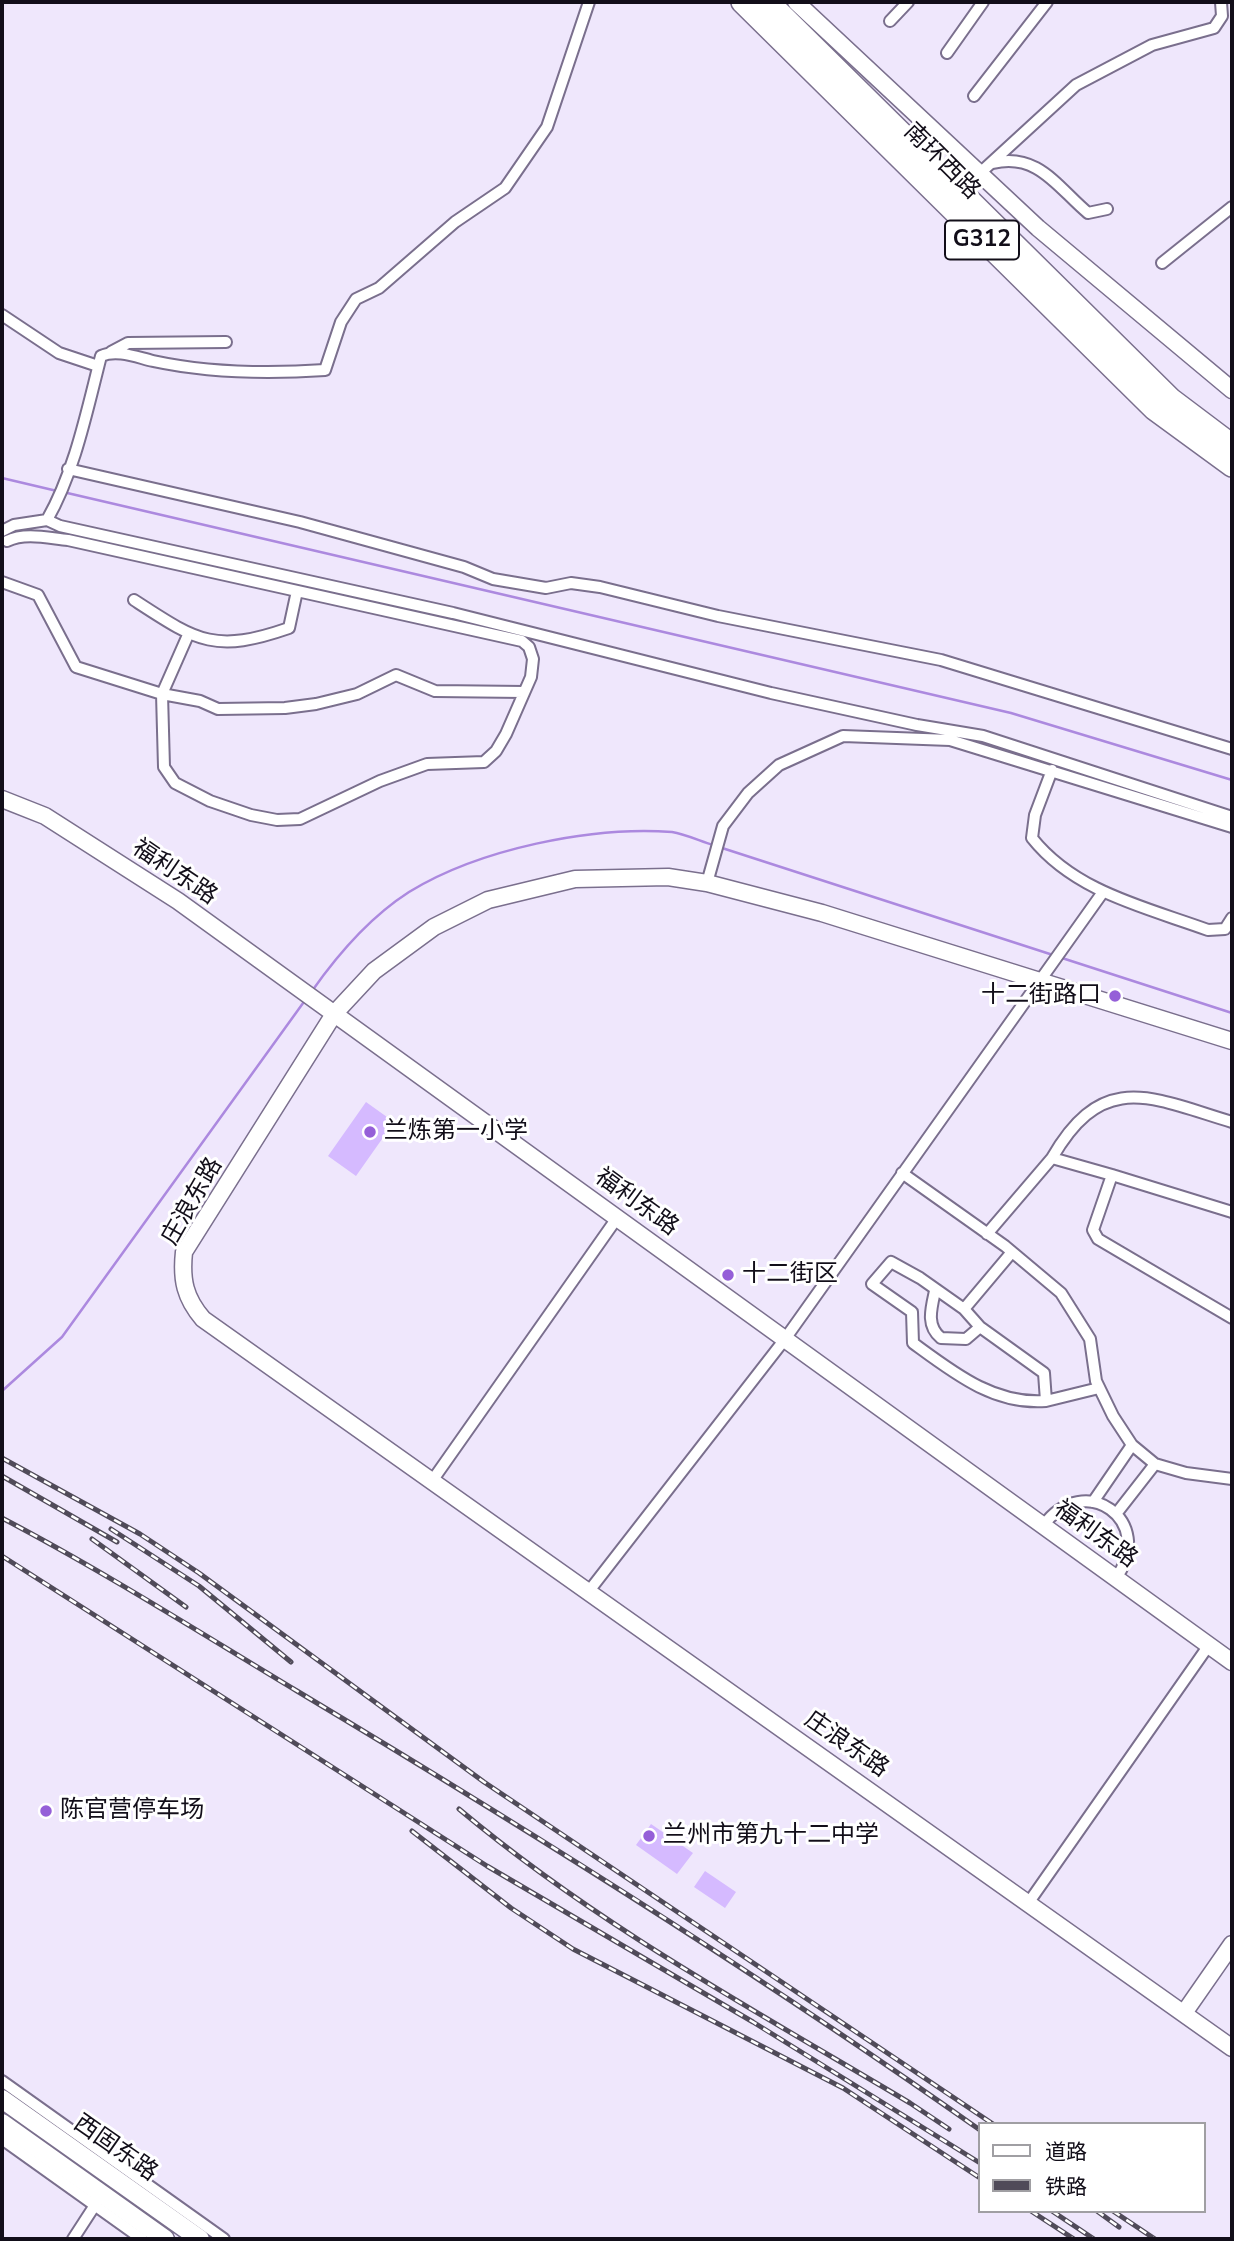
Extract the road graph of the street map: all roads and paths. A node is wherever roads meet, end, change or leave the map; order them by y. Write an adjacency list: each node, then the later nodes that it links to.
1 (589, 2): 18 (street)
2 (742, 2): 22 (highway, 南环西路 / G312)
3 (769, 2): 21 (highway, 南环西路 / G312)
4 (796, 2): 12 (street)
5 (908, 2): 9 (street)
6 (983, 2): 10 (street)
7 (1047, 2): 11 (street)
8 (1221, 2): 12 (street)
9 (890, 20)
10 (947, 53)
11 (974, 96)
12 (985, 169): 14 (street); 20 (street)
13 (1232, 207): 15 (street)
14 (1107, 209)
15 (1163, 263)
16 (2, 315): 19 (street)
17 (226, 342): 18 (street)
18 (111, 352): 19 (street)
19 (98, 366): 23 (street)
20 (1232, 390)
21 (1232, 445)
22 (1232, 466)
23 (66, 474): 24 (street); 32 (street)
24 (47, 520): 25 (street); 35 (street)
25 (4, 536): 27 (street)
26 (2, 582): 31 (street)
27 (298, 591): 29 (street); 30 (street)
28 (134, 600): 29 (street)
29 (188, 635): 31 (street)
30 (524, 692): 31 (street); 31 (street)
31 (162, 694)
32 (1232, 749)
33 (1052, 770): 36 (street); 37 (street); 38 (street)
34 (2, 799): 41 (street, 福利东路)
35 (1232, 817)
36 (1232, 827)
37 (707, 883): 40 (street, 庄浪东路); 41 (street, 庄浪东路)
38 (1103, 892): 39 (street); 40 (street)
39 (1232, 918)
40 (1045, 975): 42 (street, 庄浪东路); 45 (street)
41 (330, 1011): 48 (street, 福利东路); 63 (street, 庄浪东路)
42 (1232, 1041)
43 (1232, 1122): 44 (street)
44 (1052, 1158): 46 (street); 49 (street)
45 (902, 1173): 49 (street); 55 (street)
46 (1112, 1175): 47 (street); 53 (street)
47 (1232, 1212)
48 (617, 1218): 55 (street, 福利东路); 63 (street)
49 (987, 1234): 50 (street)
50 (1012, 1252): 52 (street); 58 (street)
51 (935, 1291): 52 (street); 56 (street); 57 (street)
52 (964, 1309): 54 (street)
53 (1232, 1318)
54 (980, 1327): 56 (street); 59 (street)
55 (785, 1339): 66 (street, 福利东路); 68 (street)
56 (941, 1339): 57 (street)
57 (929, 1354): 59 (street)
58 (1099, 1388): 59 (street); 60 (street)
59 (1046, 1401)
60 (1132, 1445): 61 (street); 64 (street)
61 (1155, 1464): 62 (street); 65 (street)
62 (1232, 1479)
63 (432, 1480): 68 (street, 庄浪东路)
64 (1093, 1502): 65 (street); 66 (street)
65 (1116, 1514): 67 (street)
66 (1043, 1526): 67 (street, 福利东路)
67 (1116, 1578): 69 (street, 福利东路)
68 (589, 1591): 71 (street, 庄浪东路)
69 (1209, 1645): 70 (street, 福利东路); 71 (street)
70 (1232, 1662)
71 (1030, 1902): 73 (street, 庄浪东路)
72 (1232, 1944): 73 (street)
73 (1184, 2013): 74 (street, 庄浪东路)
74 (1232, 2048)
75 (2, 2081): 83 (street)
76 (2, 2099): 82 (main road, 西固东路)
77 (2, 2123): 79 (main road, 西固东路)
78 (2, 2139): 79 (street)
79 (98, 2200): 80 (main road, 西固东路); 81 (street)
80 (154, 2238)
81 (73, 2239)
82 (200, 2239)
83 (224, 2239)

